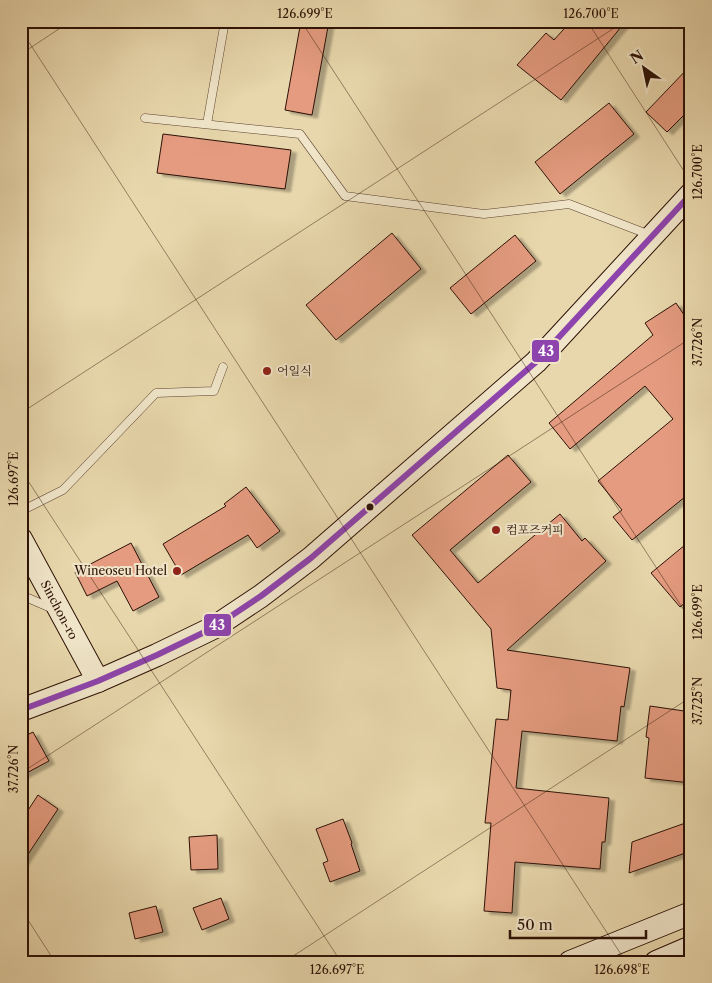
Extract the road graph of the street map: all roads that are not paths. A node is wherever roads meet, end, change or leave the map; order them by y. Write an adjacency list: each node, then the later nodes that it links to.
1 (225, 21): 3 (lane)
2 (145, 118): 3 (lane)
3 (207, 124): 5 (lane)
4 (691, 194): 5 (street)
5 (653, 236): 11 (street)
6 (223, 368): 7 (lane)
7 (21, 511)
8 (21, 539): 10 (street, Sinchon-ro)
9 (21, 595): 10 (lane)
10 (60, 612): 11 (street, Sinchon-ro)
11 (98, 681): 12 (street)
12 (21, 710)
13 (682, 916): 15 (street)
14 (691, 947): 16 (street)
15 (570, 962)
16 (656, 962)

